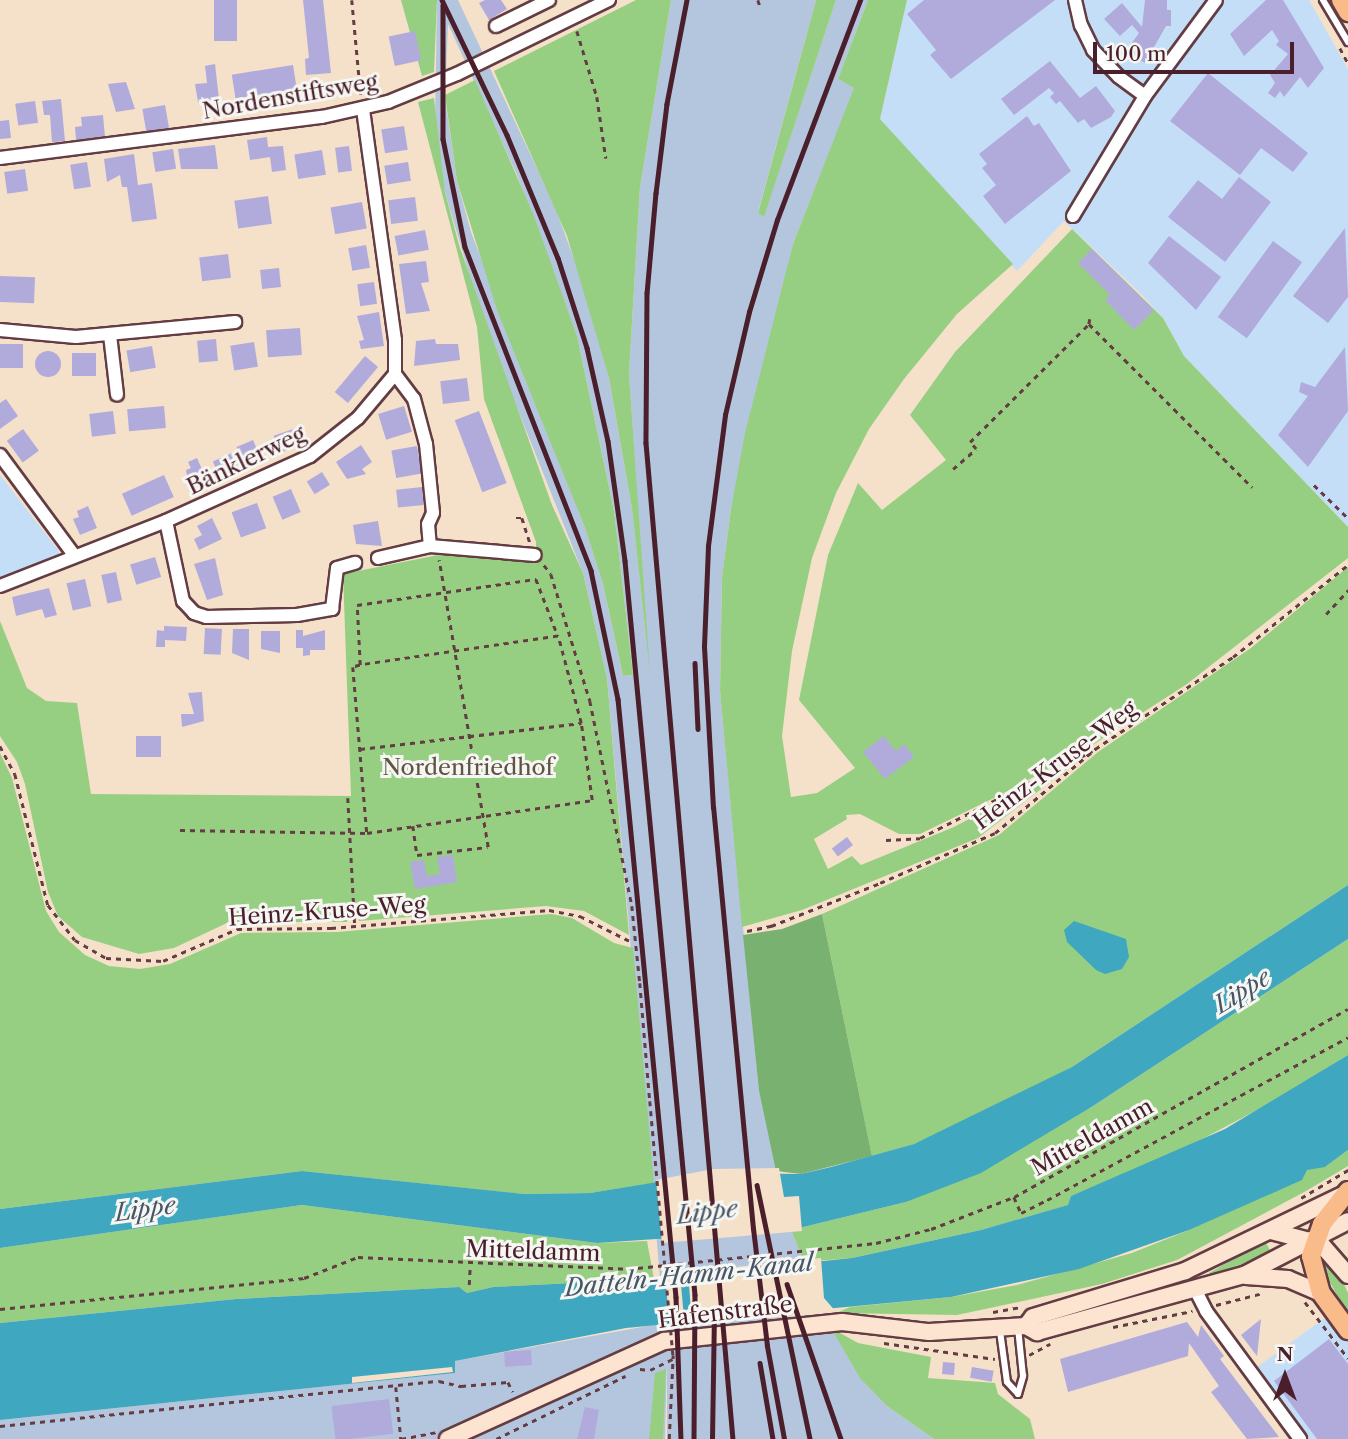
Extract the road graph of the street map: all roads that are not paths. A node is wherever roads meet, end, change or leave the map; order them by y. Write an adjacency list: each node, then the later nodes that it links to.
1 (549, 0): 8 (street)
2 (609, 0): 11 (street, Nordenstiftsweg)
3 (1075, 0): 10 (street)
4 (1216, 0): 10 (street)
5 (1323, 0): 9 (lane)
6 (1341, 0): 7 (main road)
7 (1348, 12)
8 (496, 26)
9 (1348, 42)
10 (1145, 96): 13 (street)
11 (363, 108): 12 (street, Nordenstiftsweg); 17 (street)
12 (0, 159)
13 (1073, 216)
14 (235, 322): 16 (street)
15 (0, 330): 16 (street)
16 (110, 335): 18 (street)
17 (394, 374): 20 (street, Bänklerweg); 21 (street)
18 (117, 395)
19 (0, 455): 22 (street)
20 (166, 521): 22 (street, Bänklerweg); 25 (street)
21 (430, 546): 23 (street); 24 (street)
22 (74, 555): 26 (street, Bänklerweg)
23 (535, 555)
24 (378, 558)
25 (355, 563)
26 (0, 586)
27 (1345, 1193): 29 (main road, Hafenstraße); 30 (main road)
28 (1348, 1221): 30 (main road, Hafenstraße)
29 (1271, 1231): 30 (main road); 35 (main road, Hafenstraße)
30 (1313, 1241): 31 (main road, Hafenstraße); 32 (main road); 34 (main road)
31 (1244, 1275): 33 (main road, Hafenstraße); 34 (main road)
32 (1348, 1275)
33 (1196, 1291): 35 (main road, Hafenstraße); 39 (street)
34 (1321, 1293): 36 (main road)
35 (1022, 1327): 37 (main road, Hafenstraße); 37 (lane)
36 (1348, 1330)
37 (1000, 1331): 38 (main road, Hafenstraße)
38 (448, 1439)
39 (1300, 1439)

